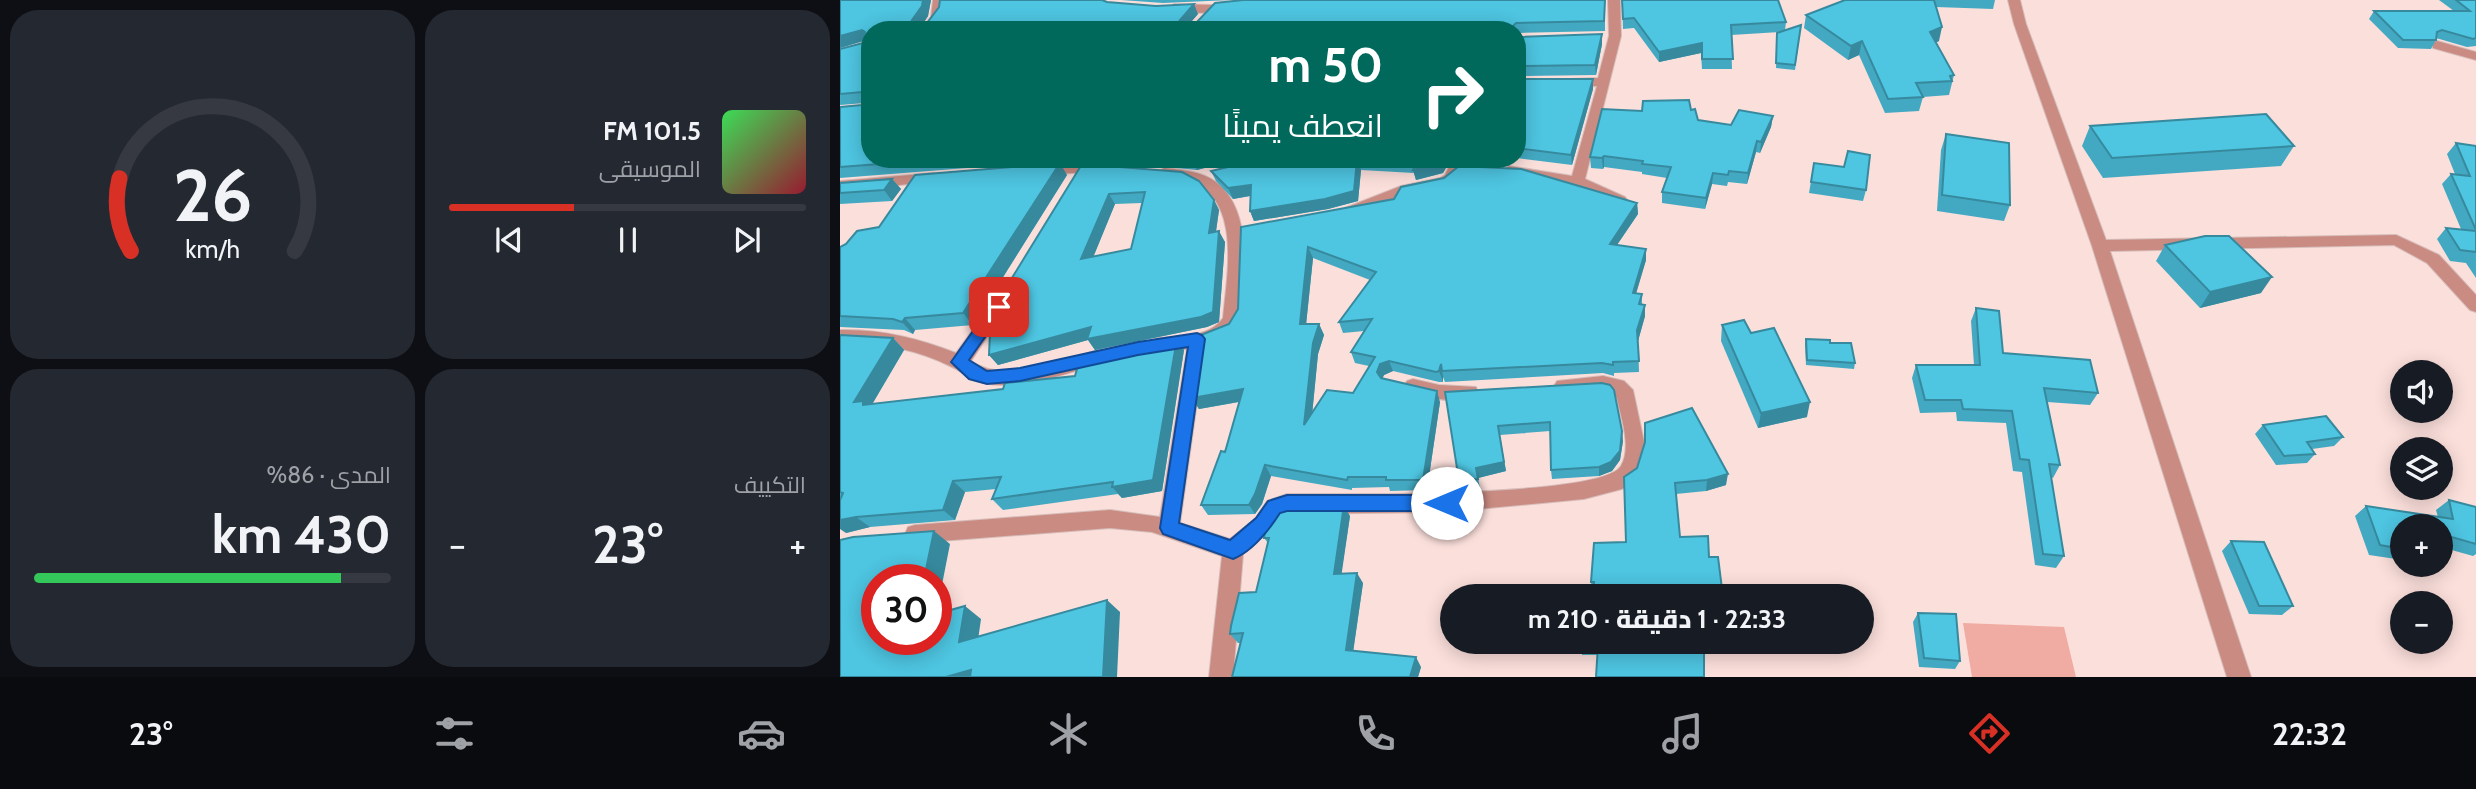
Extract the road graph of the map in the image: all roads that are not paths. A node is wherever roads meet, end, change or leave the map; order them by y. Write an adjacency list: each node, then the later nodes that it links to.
1 (939, 0): 7 (street)
2 (1278, 0): 6 (street)
3 (1614, 0): 11 (street)
4 (2014, 0): 31 (street)
5 (1160, 8): 6 (street)
6 (1213, 9): 8 (street)
7 (934, 21)
8 (1202, 21)
9 (2437, 45): 10 (street)
10 (2476, 56)
11 (1605, 82): 12 (street); 25 (street)
12 (1554, 83)
13 (1069, 168): 19 (street)
14 (1082, 168): 27 (street)
15 (1102, 168): 17 (street)
16 (1459, 168): 30 (street)
17 (1122, 169)
18 (1491, 170): 25 (street)
19 (1028, 171)
20 (1146, 171): 23 (street)
21 (1222, 172): 23 (street)
22 (946, 178): 24 (street)
23 (1195, 178): 35 (street)
24 (918, 180): 26 (street); 28 (street)
25 (1577, 183): 29 (street)
26 (840, 186)
27 (1069, 190)
28 (904, 201)
29 (1620, 201)
30 (1338, 215)
31 (2100, 246): 33 (street); 46 (street)
32 (1013, 284): 38 (street)
33 (2476, 306)
34 (840, 337): 38 (street)
35 (1197, 339): 36 (street); 42 (street)
36 (1138, 348)
37 (1112, 354): 38 (street)
38 (960, 362)
39 (1392, 381): 41 (street)
40 (1538, 388): 44 (street)
41 (1489, 391)
42 (1169, 528): 43 (street); 44 (street)
43 (898, 536)
44 (1233, 550): 45 (street)
45 (1221, 677)
46 (2239, 677)

